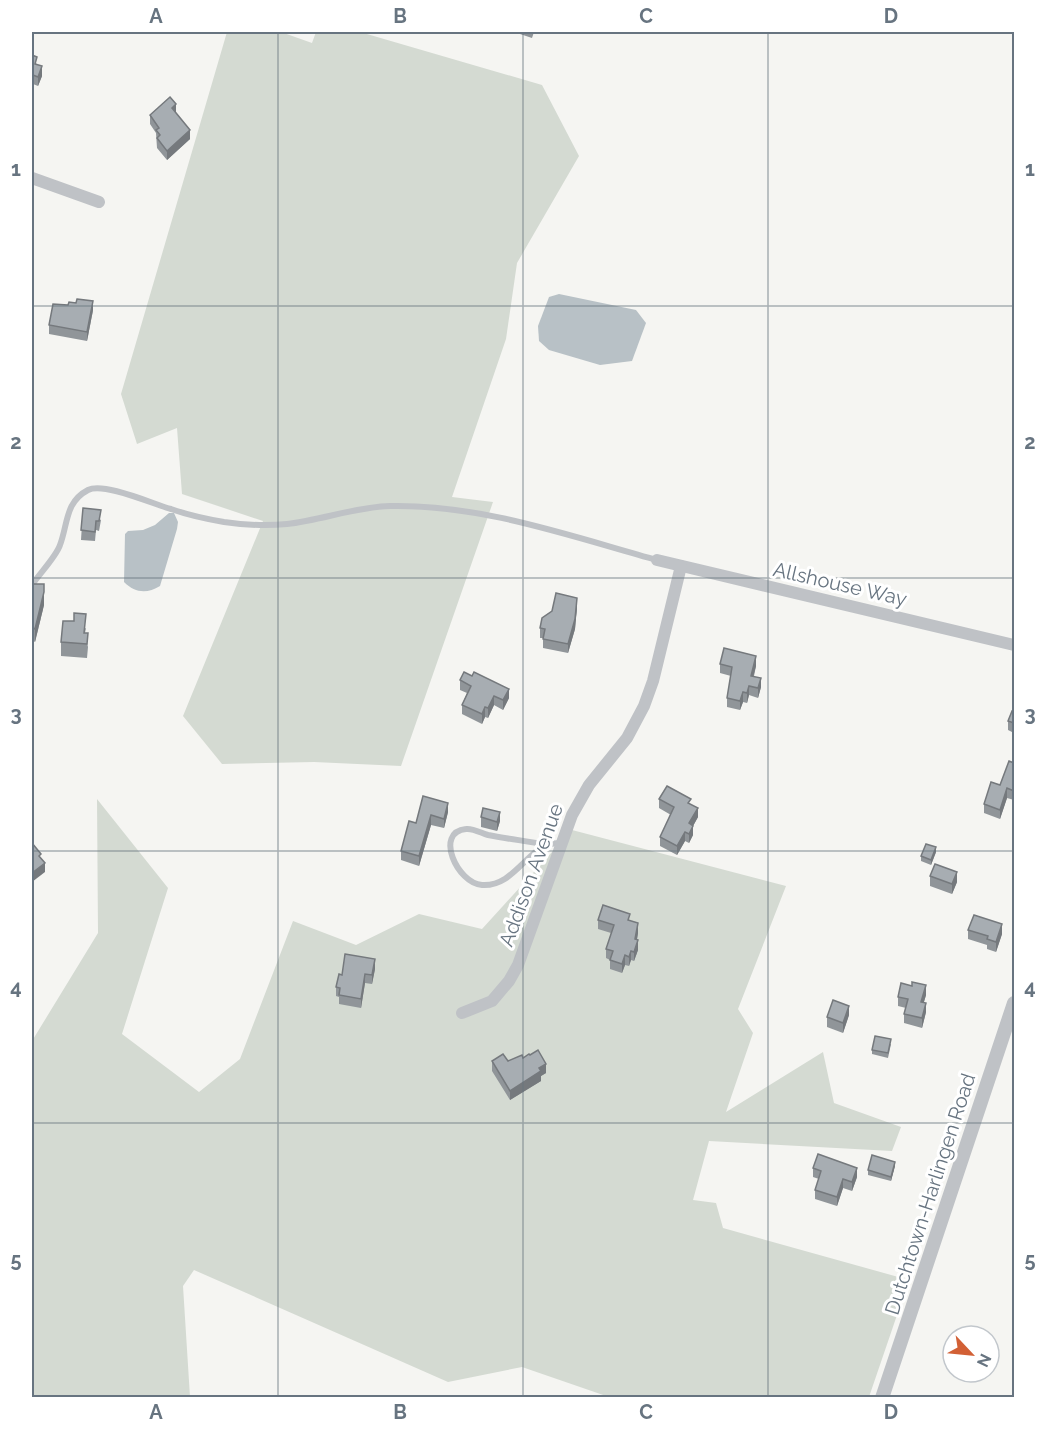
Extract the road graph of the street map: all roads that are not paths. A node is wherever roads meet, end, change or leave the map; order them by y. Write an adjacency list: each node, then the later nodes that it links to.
1 (32, 178): 2 (street)
2 (99, 201)
3 (657, 560): 4 (street, Allshouse Way); 5 (lane)
4 (681, 566): 6 (street, Allshouse Way); 7 (street, Addison Avenue)
5 (32, 585)
6 (1014, 645)
7 (562, 843): 8 (lane); 10 (street, Addison Avenue)
8 (548, 845): 8 (lane)
9 (1014, 1004): 11 (street, Dutchtown-Harlingen Road)
10 (462, 1013)
11 (882, 1398)

